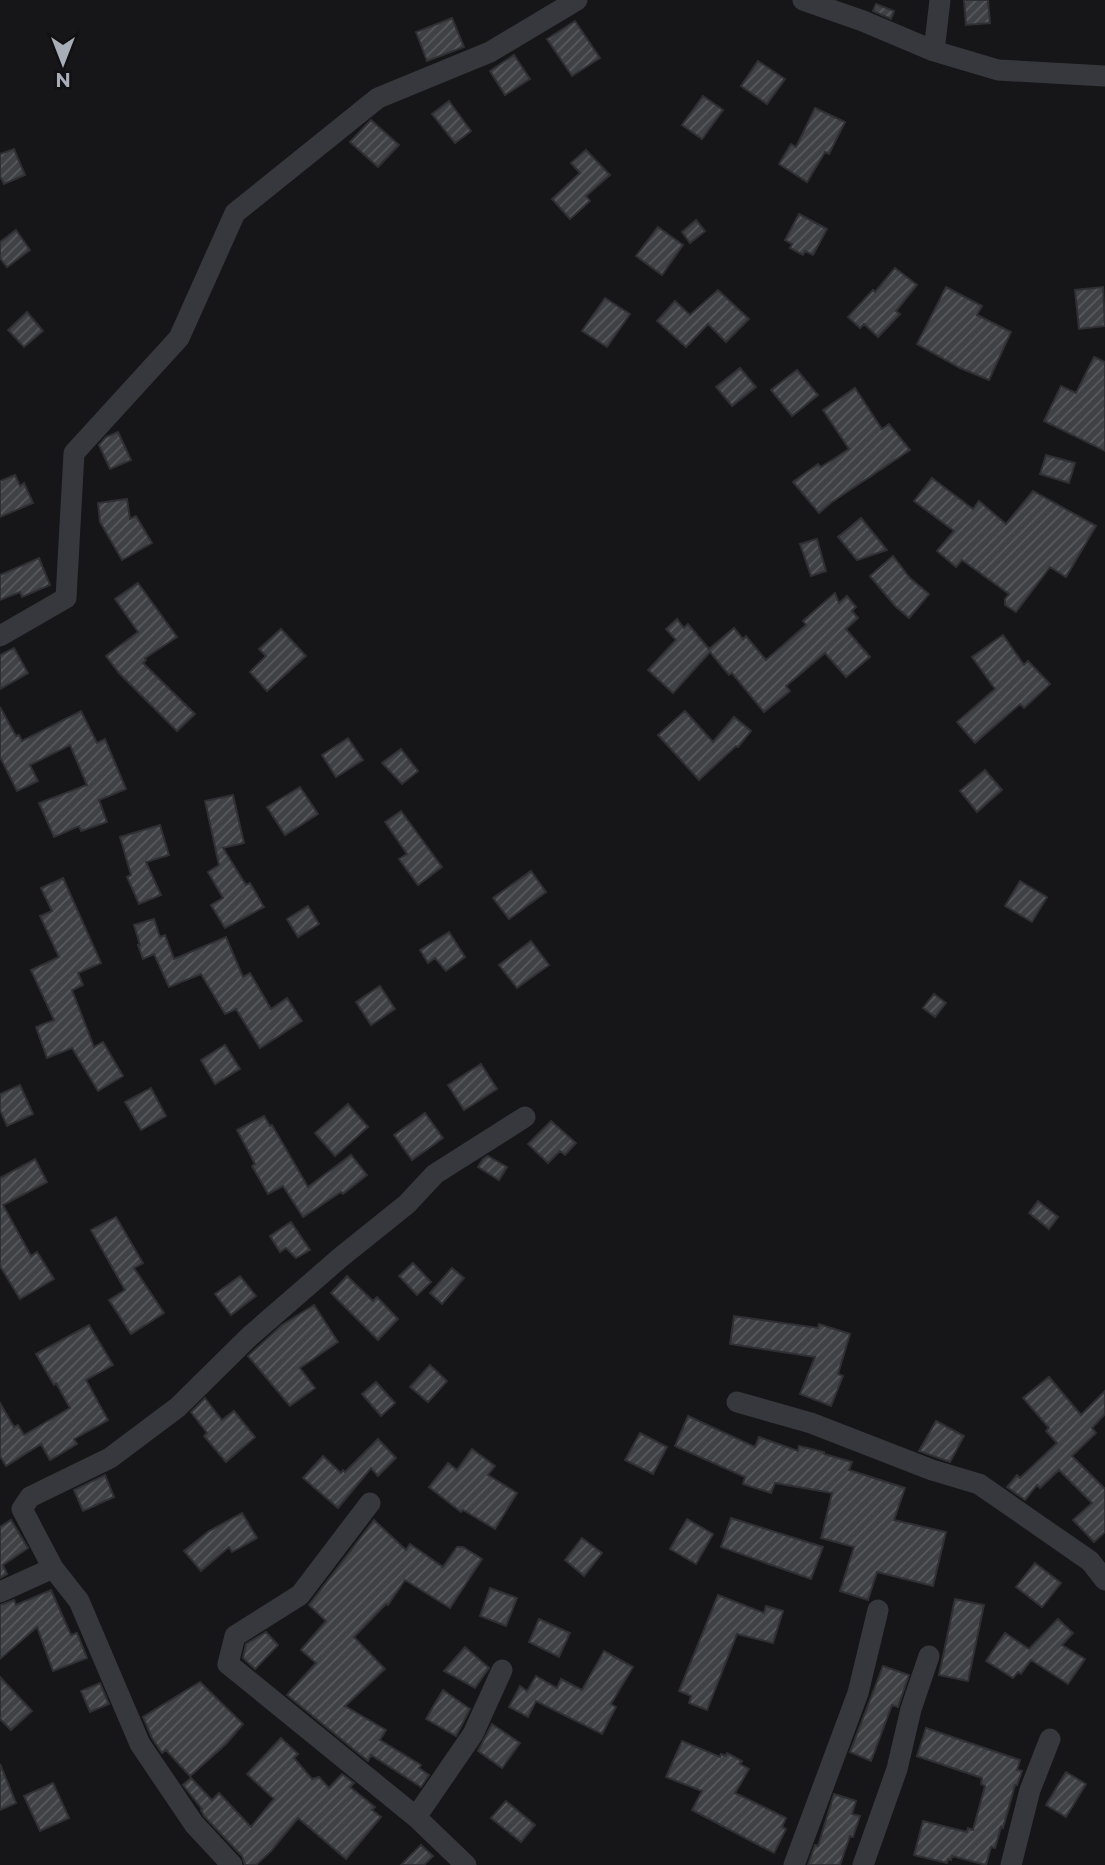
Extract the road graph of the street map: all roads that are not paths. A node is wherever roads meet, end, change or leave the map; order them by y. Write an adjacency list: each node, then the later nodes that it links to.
1 (577, 0): 6 (street)
2 (803, 0): 4 (street)
3 (940, 0): 4 (street)
4 (934, 51): 5 (street)
5 (1105, 76)
6 (0, 636)
7 (526, 1117): 10 (street)
8 (737, 1402): 11 (street)
9 (370, 1503): 17 (street)
10 (53, 1568): 12 (street); 18 (street)
11 (1105, 1580)
12 (0, 1592)
13 (878, 1610): 20 (street)
14 (929, 1656): 21 (street)
15 (502, 1670): 17 (street)
16 (1050, 1739): 22 (street)
17 (416, 1817): 19 (street)
18 (232, 1865)
19 (466, 1865)
20 (794, 1865)
21 (863, 1865)
22 (1011, 1865)

